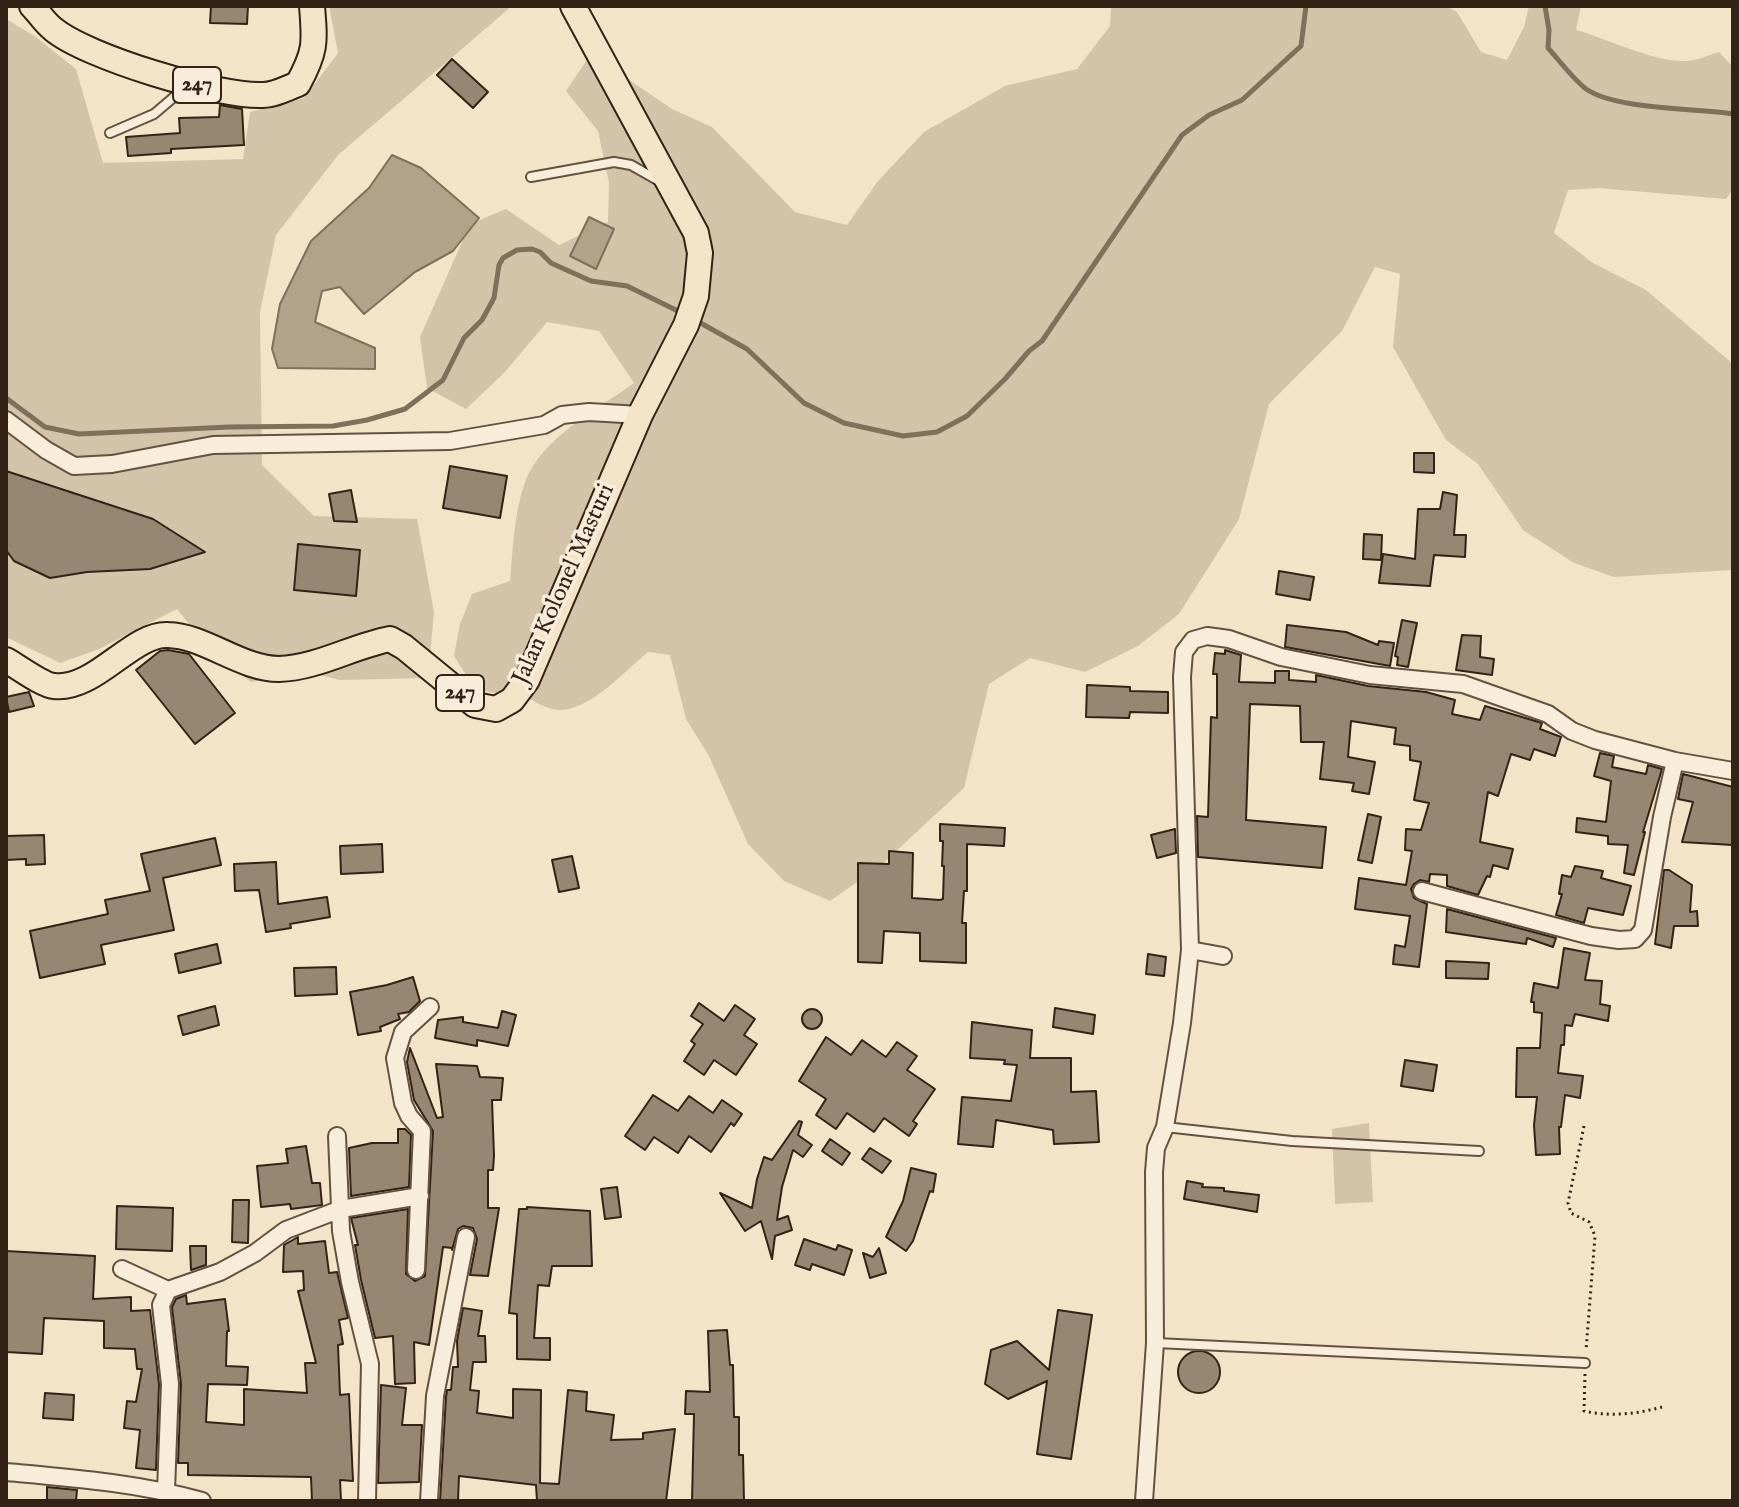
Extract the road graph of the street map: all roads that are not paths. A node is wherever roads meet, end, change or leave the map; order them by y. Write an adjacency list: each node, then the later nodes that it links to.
1 (32, 6): 4 (main road, 247)
2 (312, 6): 4 (main road, 247)
3 (573, 6): 7 (main road, Jalan Kolonel Masturi / 247)
4 (191, 83): 5 (lane)
5 (110, 133)
6 (531, 177): 7 (lane)
7 (672, 188): 8 (main road, Jalan Kolonel Masturi / 247)
8 (640, 415): 9 (street); 10 (main road, Jalan Kolonel Masturi / 247)
9 (6, 420)
10 (6, 660)
11 (1675, 761): 12 (street); 13 (street); 14 (street)
12 (1733, 771)
13 (1422, 891)
14 (1190, 950): 15 (street); 17 (street)
15 (1223, 956)
16 (430, 1007): 20 (street)
17 (1165, 1127): 19 (lane); 26 (street)
18 (337, 1136): 21 (street)
19 (1479, 1151)
20 (420, 1196): 21 (street); 24 (street)
21 (341, 1209): 25 (street); 31 (street)
22 (466, 1237): 32 (street)
23 (122, 1269): 25 (street)
24 (416, 1270)
25 (168, 1290): 29 (street)
26 (1155, 1343): 27 (lane); 33 (street)
27 (1585, 1363)
28 (6, 1472): 29 (street)
29 (166, 1491): 30 (street)
30 (202, 1501)
31 (367, 1501)
32 (429, 1501)
33 (1144, 1501)

